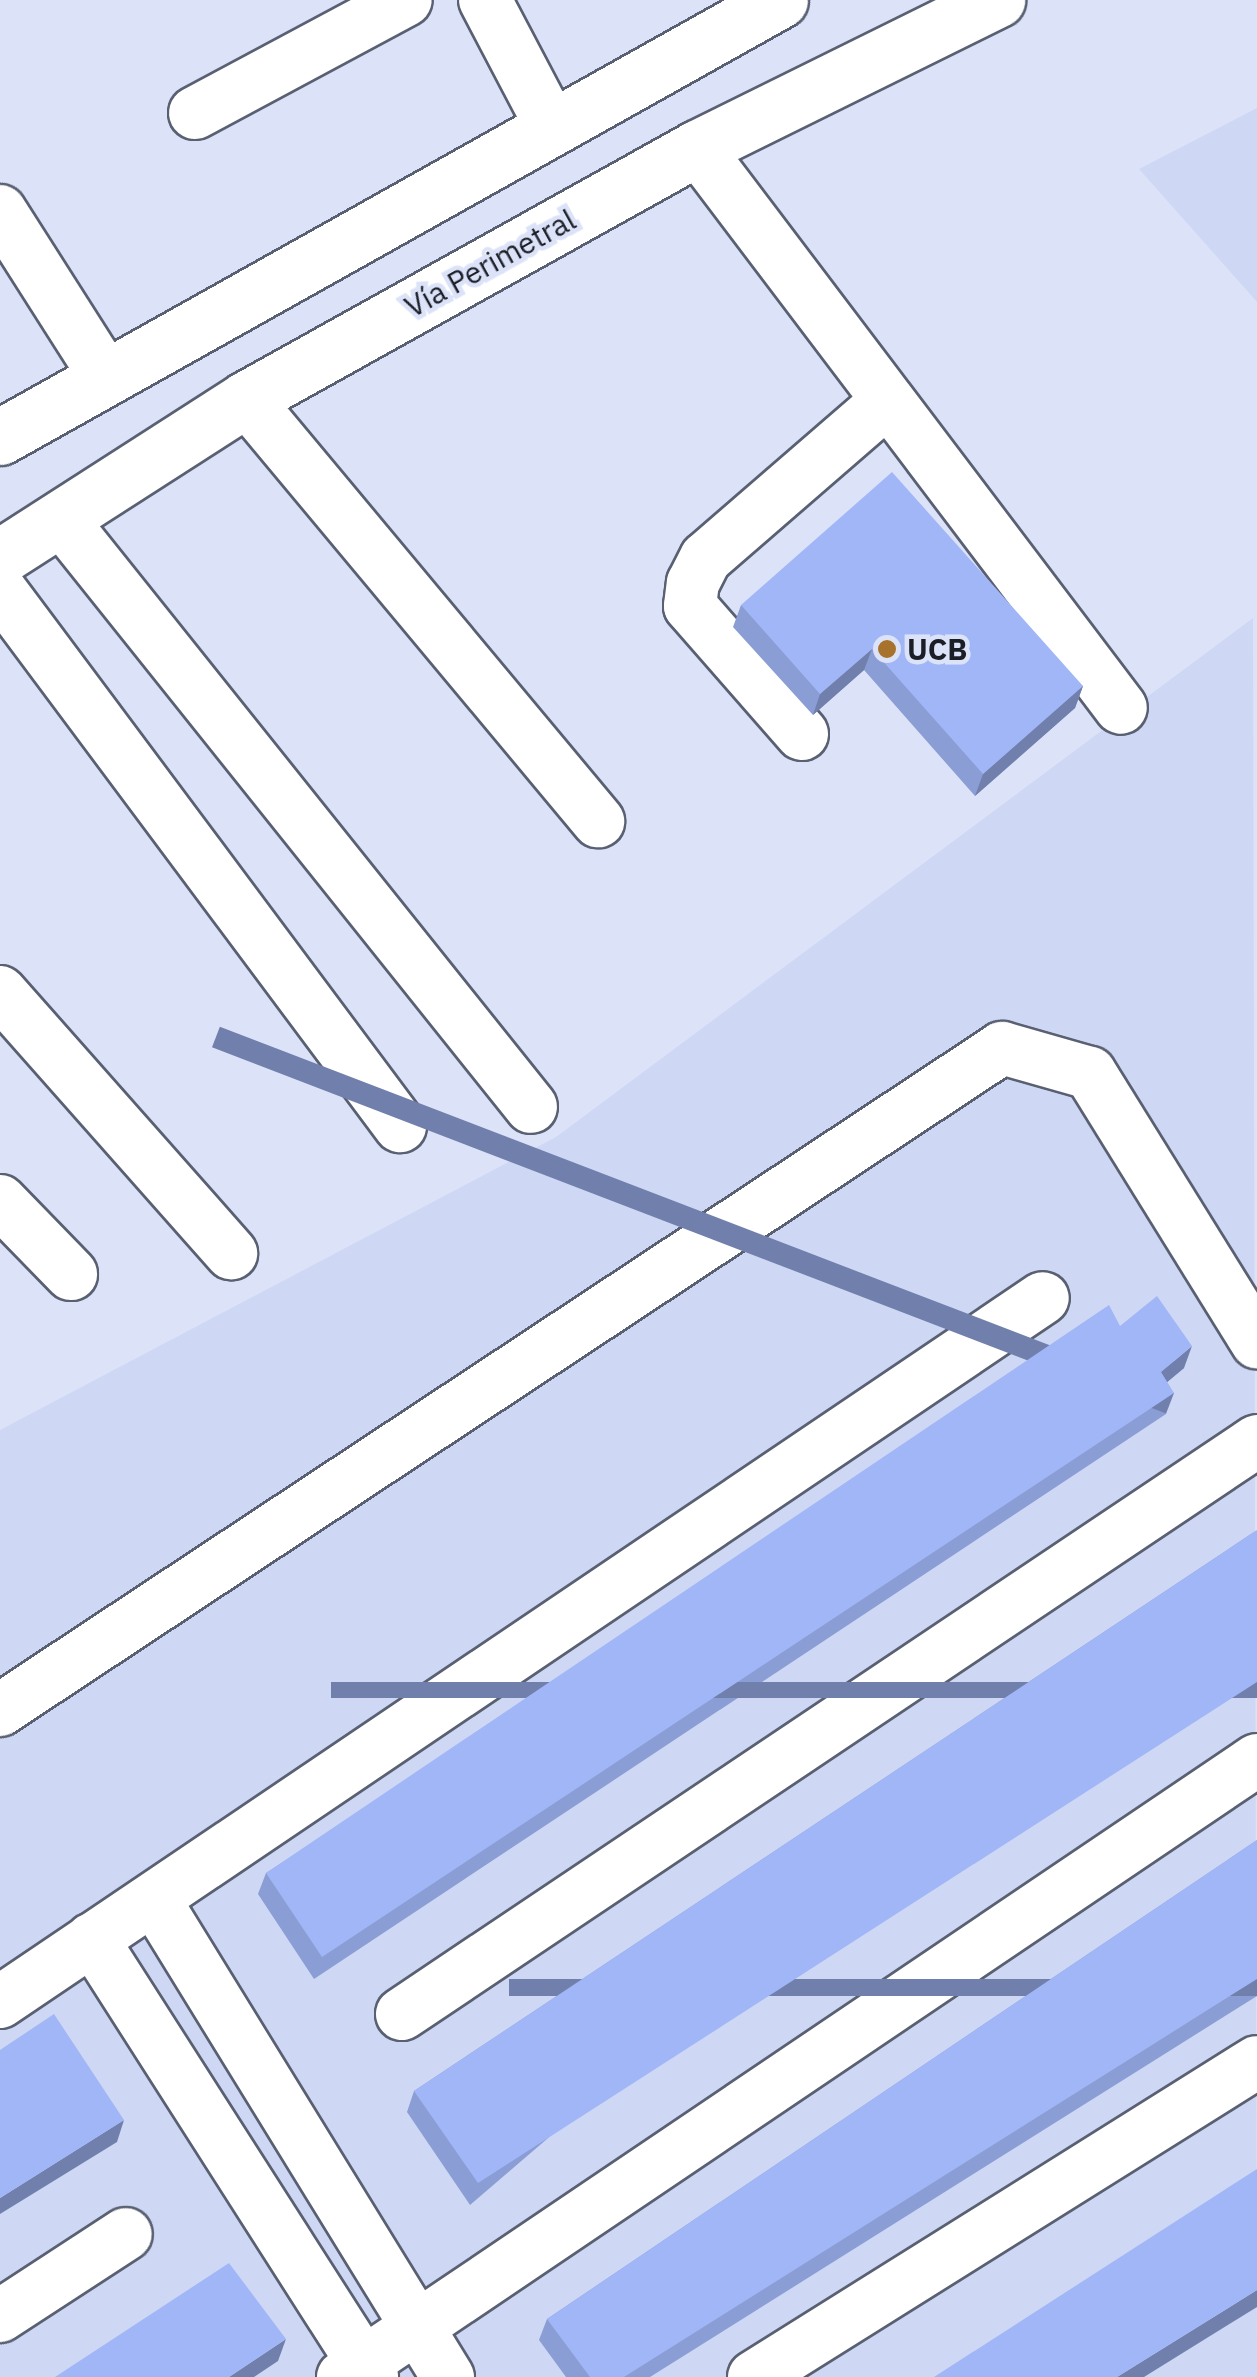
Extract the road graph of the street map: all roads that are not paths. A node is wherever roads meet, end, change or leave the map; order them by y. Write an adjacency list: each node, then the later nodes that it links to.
1 (406, 0): 5 (lane)
2 (485, 0): 6 (lane)
3 (780, 0): 6 (highway)
4 (997, 0): 7 (highway, Vía Perimetral)
5 (195, 113)
6 (550, 124): 9 (highway)
7 (697, 148): 10 (highway, Vía Perimetral); 11 (lane)
8 (0, 210): 9 (lane)
9 (104, 374): 12 (highway)
10 (246, 399): 13 (highway, Vía Perimetral); 18 (lane)
11 (886, 402): 16 (lane); 17 (lane)
12 (0, 438)
13 (60, 518): 14 (highway, Vía Perimetral); 20 (lane)
14 (0, 557)
15 (0, 590): 21 (lane)
16 (1122, 708)
17 (802, 734)
18 (598, 821)
19 (0, 992): 23 (lane)
20 (530, 1107)
21 (400, 1126)
22 (0, 1201): 24 (lane)
23 (232, 1253)
24 (71, 1274)
25 (1043, 1298): 30 (lane)
26 (1257, 1342): 28 (lane)
27 (1257, 1441): 33 (lane)
28 (0, 1710)
29 (1257, 1760): 37 (lane)
30 (155, 1901): 31 (lane); 37 (lane)
31 (92, 1939): 32 (lane); 38 (lane)
32 (0, 2002)
33 (402, 2014)
34 (1257, 2062): 40 (lane)
35 (126, 2234): 36 (lane)
36 (0, 2316)
37 (417, 2327): 38 (lane); 39 (lane)
38 (359, 2372)
39 (448, 2377)
40 (754, 2377)

